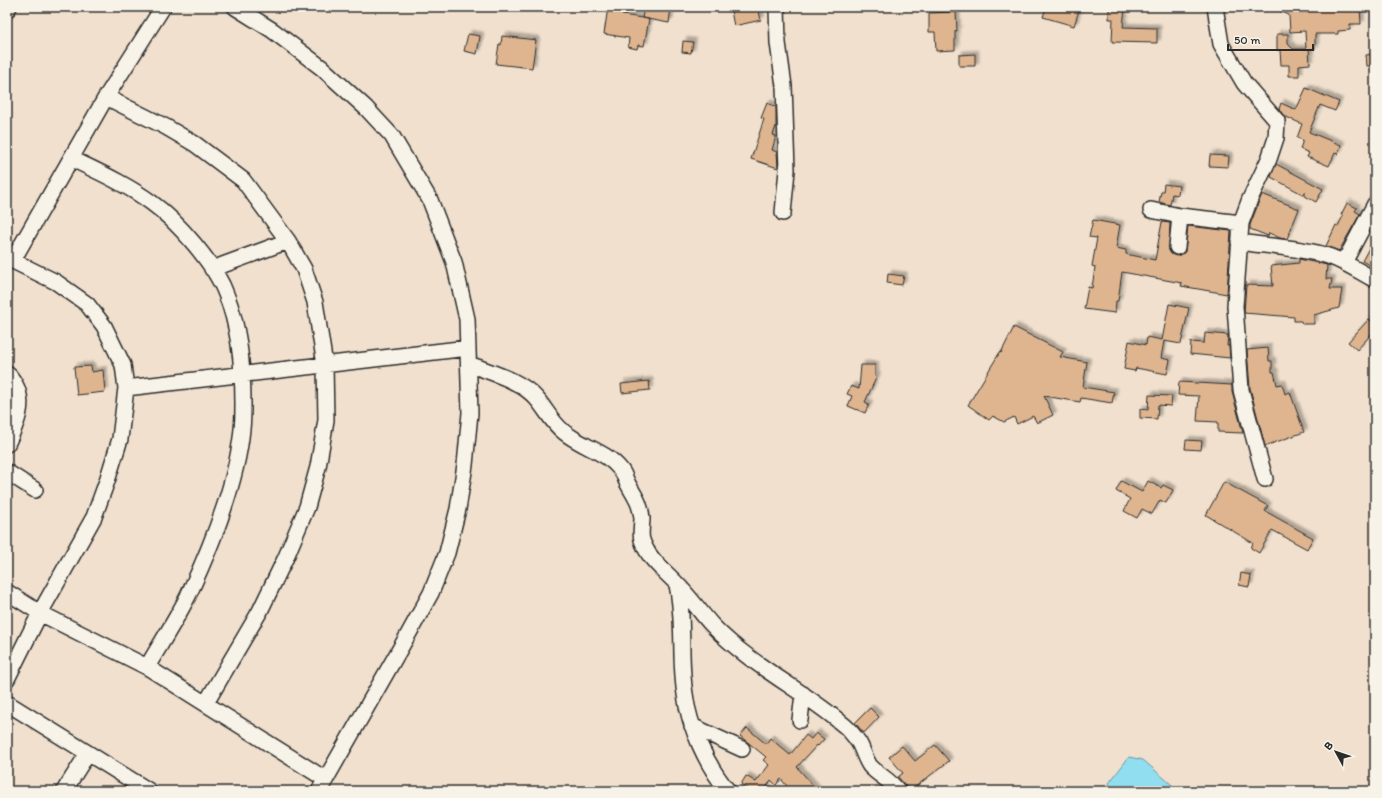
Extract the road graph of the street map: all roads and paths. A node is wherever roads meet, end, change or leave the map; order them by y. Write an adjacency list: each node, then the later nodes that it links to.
1 (9, 7): 6 (street)
2 (163, 7): 7 (street)
3 (235, 7): 21 (street)
4 (777, 7): 11 (street)
5 (1215, 7): 13 (street)
6 (7, 10)
7 (106, 97): 8 (street); 14 (street)
8 (72, 158): 17 (street); 19 (street)
9 (1375, 204): 18 (street)
10 (1151, 210): 12 (street)
11 (783, 213)
12 (1180, 216): 13 (street); 16 (street)
13 (1241, 223): 15 (street)
14 (288, 241): 19 (street); 23 (street)
15 (1239, 242): 18 (street); 29 (street)
16 (1176, 247)
17 (10, 259): 26 (street)
18 (1341, 261): 20 (street)
19 (212, 269): 25 (street)
20 (1375, 280)
21 (468, 348): 22 (street); 23 (street)
22 (469, 364): 31 (street); 43 (street)
23 (325, 365): 25 (street); 38 (street)
24 (7, 374): 27 (street)
25 (243, 374): 26 (street); 34 (street)
26 (126, 388): 33 (street)
27 (7, 444)
28 (7, 472): 30 (street)
29 (1265, 479)
30 (35, 490)
31 (677, 584): 36 (street); 40 (street)
32 (7, 592): 33 (street)
33 (40, 612): 34 (street); 35 (street)
34 (147, 667): 38 (street)
35 (7, 680)
36 (803, 694): 39 (street); 47 (street)
37 (7, 703): 42 (street)
38 (206, 703): 43 (street)
39 (800, 720)
40 (692, 726): 41 (street); 46 (street)
41 (742, 749)
42 (88, 753): 44 (street); 45 (street)
43 (322, 785)
44 (64, 791)
45 (149, 791)
46 (728, 791)
47 (898, 791)

